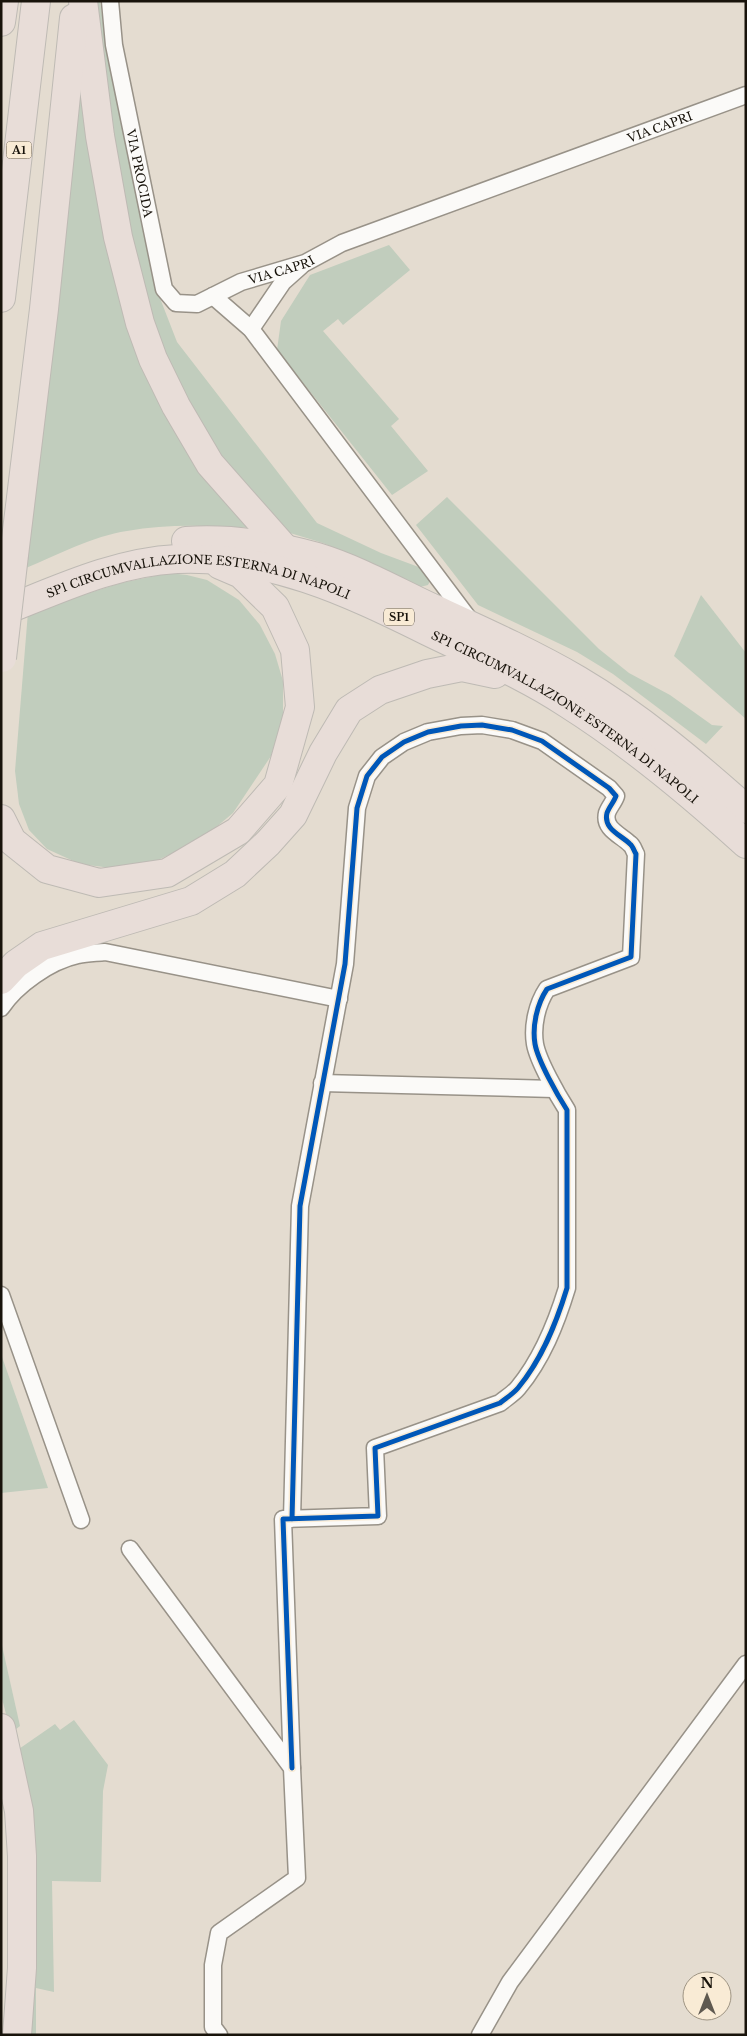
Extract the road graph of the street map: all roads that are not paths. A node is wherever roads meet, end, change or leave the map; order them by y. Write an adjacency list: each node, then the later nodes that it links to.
1 (4, 1): 6 (highway)
2 (36, 1): 10 (highway, A1)
3 (75, 1): 17 (highway, bridge)
4 (83, 1): 12 (highway)
5 (110, 1): 9 (street, VIA PROCIDA)
6 (1, 22)
7 (746, 95): 8 (street, VIA CAPRI)
8 (305, 263): 9 (street, VIA CAPRI); 11 (street)
9 (213, 296): 11 (street)
10 (1, 298)
11 (251, 329): 16 (street)
12 (286, 550): 14 (highway, SP1 CIRCUMVALLAZIONE ESTERNA DI NAPOLI / SP1); 16 (highway, SP1 CIRCUMVALLAZIONE ESTERNA DI NAPOLI / SP1)
13 (207, 559): 15 (highway, SP1 CIRCUMVALLAZIONE ESTERNA DI NAPOLI / SP1); 18 (highway, SP1 CIRCUMVALLAZIONE ESTERNA DI NAPOLI / SP1); 21 (highway)
14 (1, 593)
15 (1, 612)
16 (476, 628): 20 (highway, SP1 CIRCUMVALLAZIONE ESTERNA DI NAPOLI / SP1)
17 (2, 663)
18 (528, 680): 19 (highway, SP1 CIRCUMVALLAZIONE ESTERNA DI NAPOLI / SP1); 24 (highway)
19 (673, 781): 22 (highway, SP1 CIRCUMVALLAZIONE ESTERNA DI NAPOLI / SP1); 23 (highway)
20 (746, 809)
21 (1, 819)
22 (746, 844)
23 (746, 865)
24 (1, 980)
25 (339, 999): 26 (street); 27 (street); 28 (street)
26 (1, 1008)
27 (322, 1084): 28 (street); 30 (street)
28 (554, 1089): 30 (street)
29 (1, 1295): 31 (street)
30 (292, 1519): 35 (street)
31 (81, 1520)
32 (130, 1549): 35 (street)
33 (746, 1664): 38 (street)
34 (1, 1728): 36 (highway)
35 (292, 1768): 37 (street)
36 (17, 2035)
37 (219, 2035)
38 (480, 2035)

